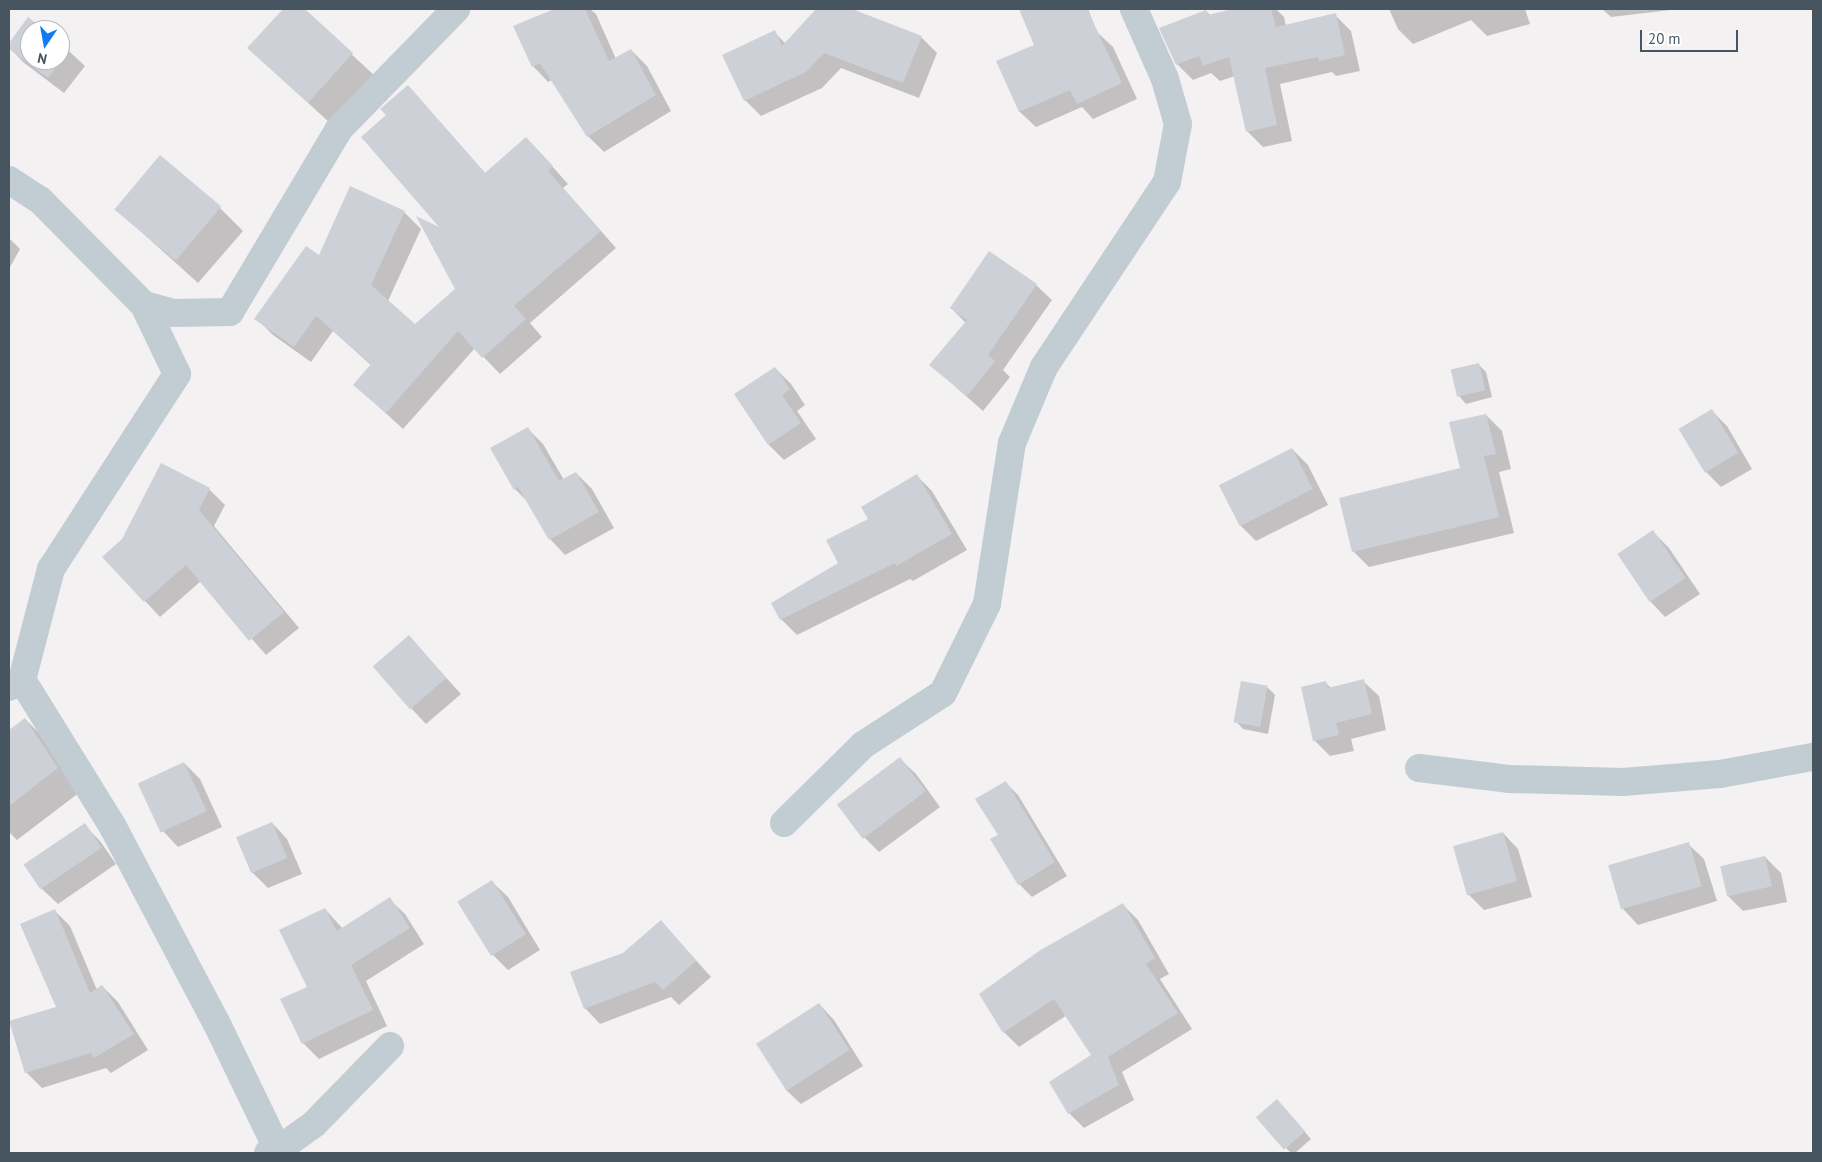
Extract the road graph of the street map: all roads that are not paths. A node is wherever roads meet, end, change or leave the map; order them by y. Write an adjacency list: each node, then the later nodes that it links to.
1 (456, 9): 4 (street)
2 (1134, 9): 8 (street)
3 (9, 180): 4 (street)
4 (144, 305): 5 (street)
5 (15, 683): 10 (street)
6 (1813, 757): 7 (street)
7 (1419, 768)
8 (784, 823)
9 (390, 1046): 10 (street)
10 (273, 1152)

